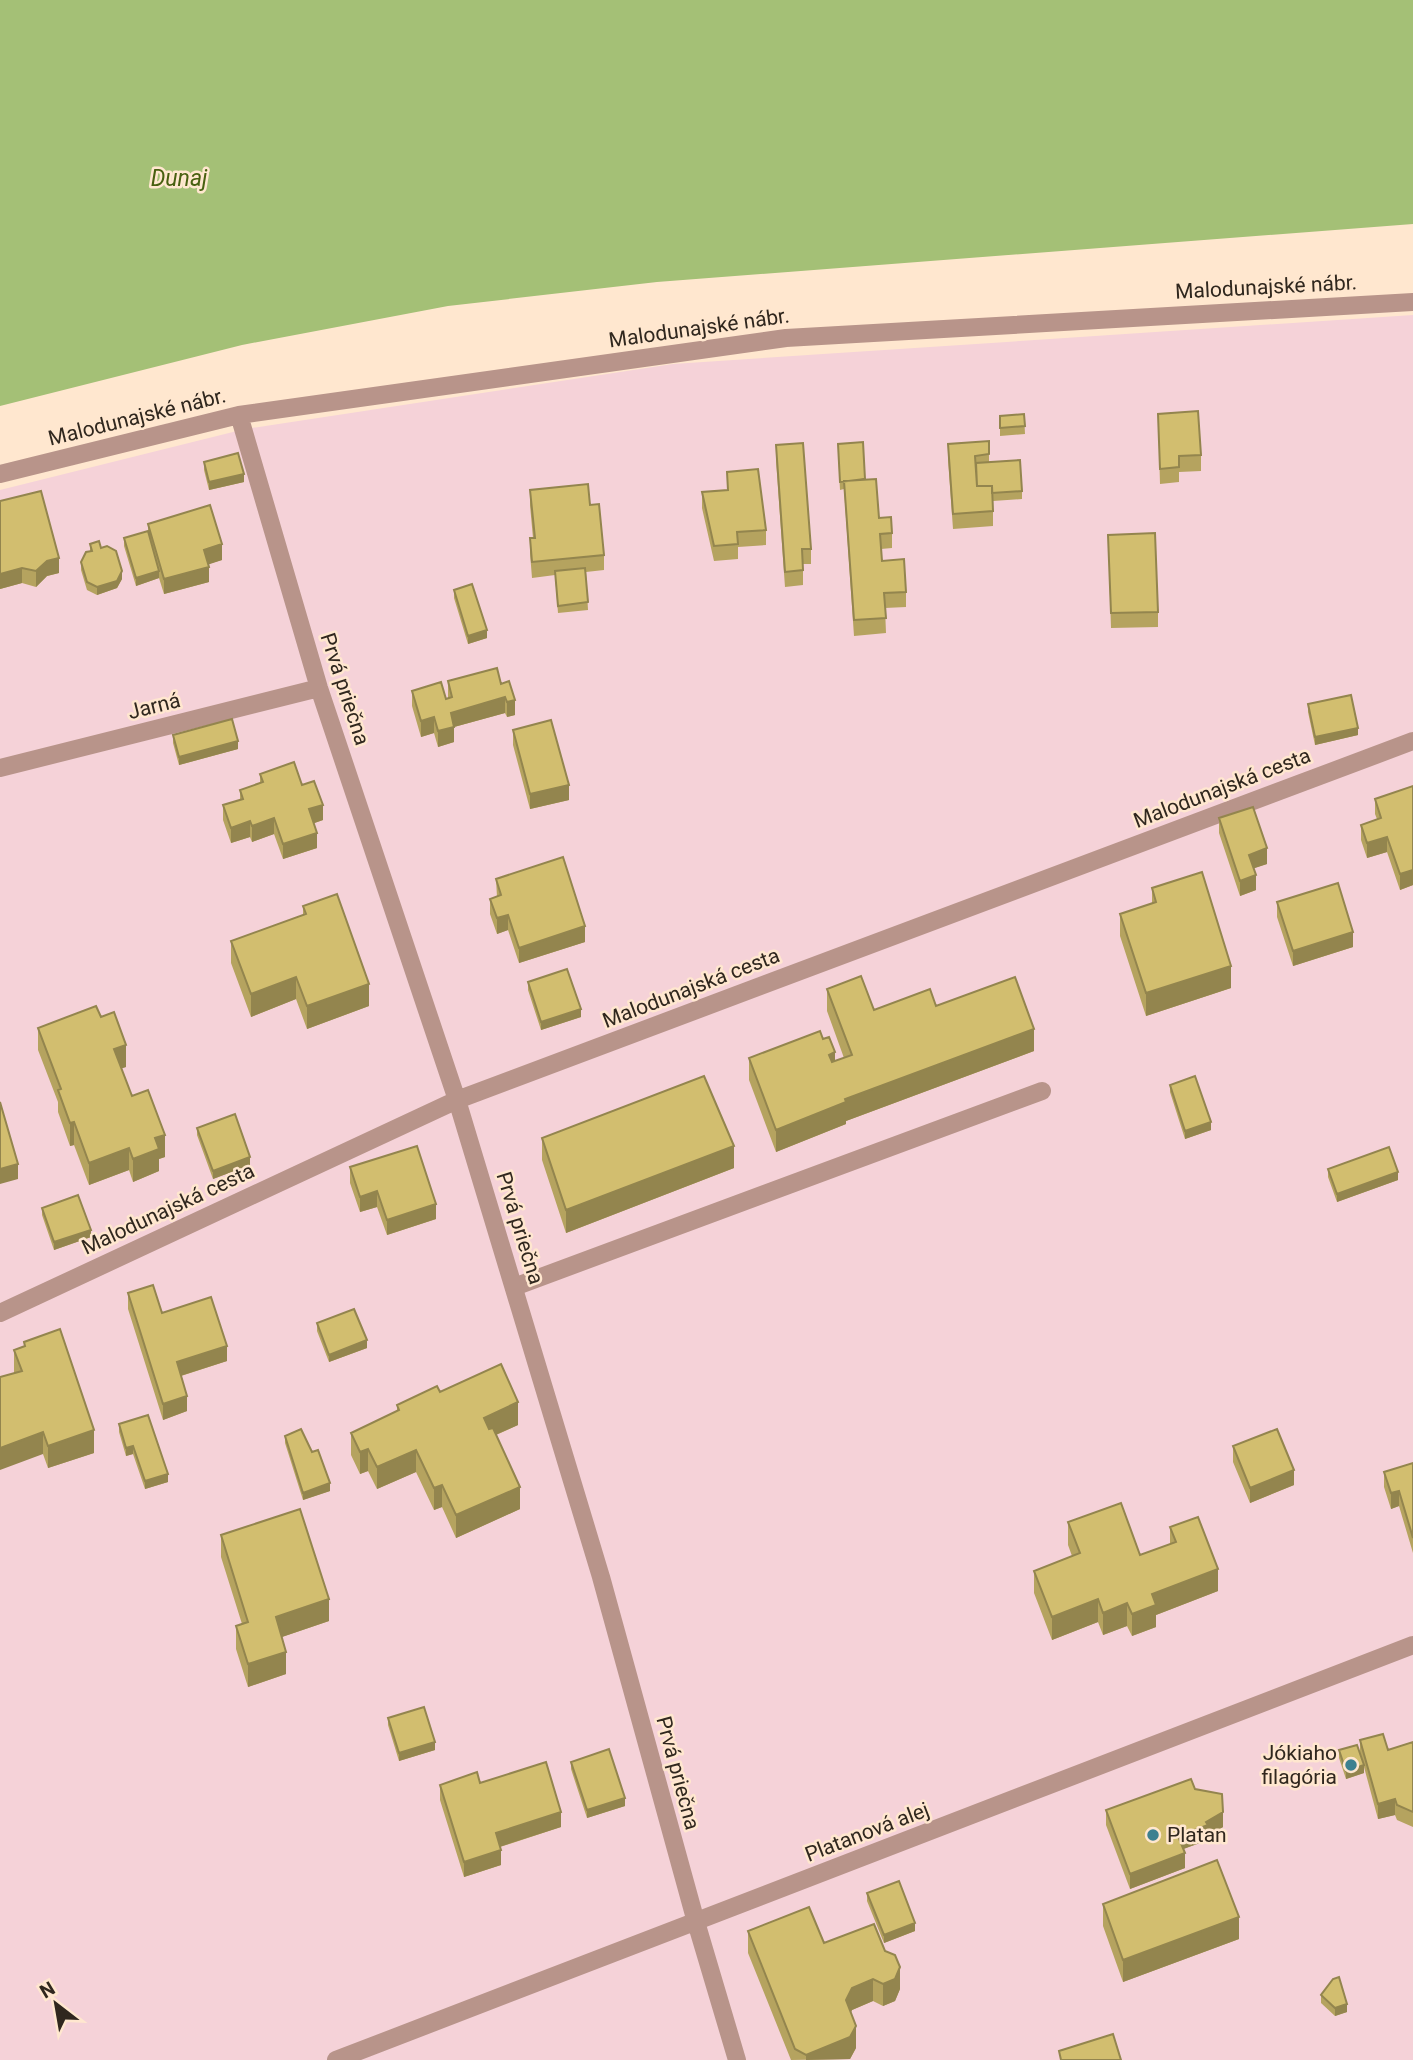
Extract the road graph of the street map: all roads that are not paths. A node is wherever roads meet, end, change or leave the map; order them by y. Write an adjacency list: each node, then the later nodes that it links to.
1 (1413, 302): 2 (street, Malodunajské nábr.)
2 (239, 415): 3 (street, Malodunajské nábr.); 4 (street, Prvá priečna)
3 (0, 474)
4 (319, 688): 6 (street, Jarná); 8 (street, Prvá priečna)
5 (1413, 741): 8 (street, Malodunajská cesta)
6 (0, 768)
7 (1042, 1091): 9 (street)
8 (457, 1100): 9 (street, Prvá priečna); 10 (street, Malodunajská cesta)
9 (514, 1287): 12 (street, Prvá priečna)
10 (0, 1313)
11 (1413, 1645): 12 (street, Platanová alej)
12 (696, 1923): 13 (street, Platanová alej); 14 (street, Prvá priečna)
13 (336, 2060)
14 (737, 2060)

